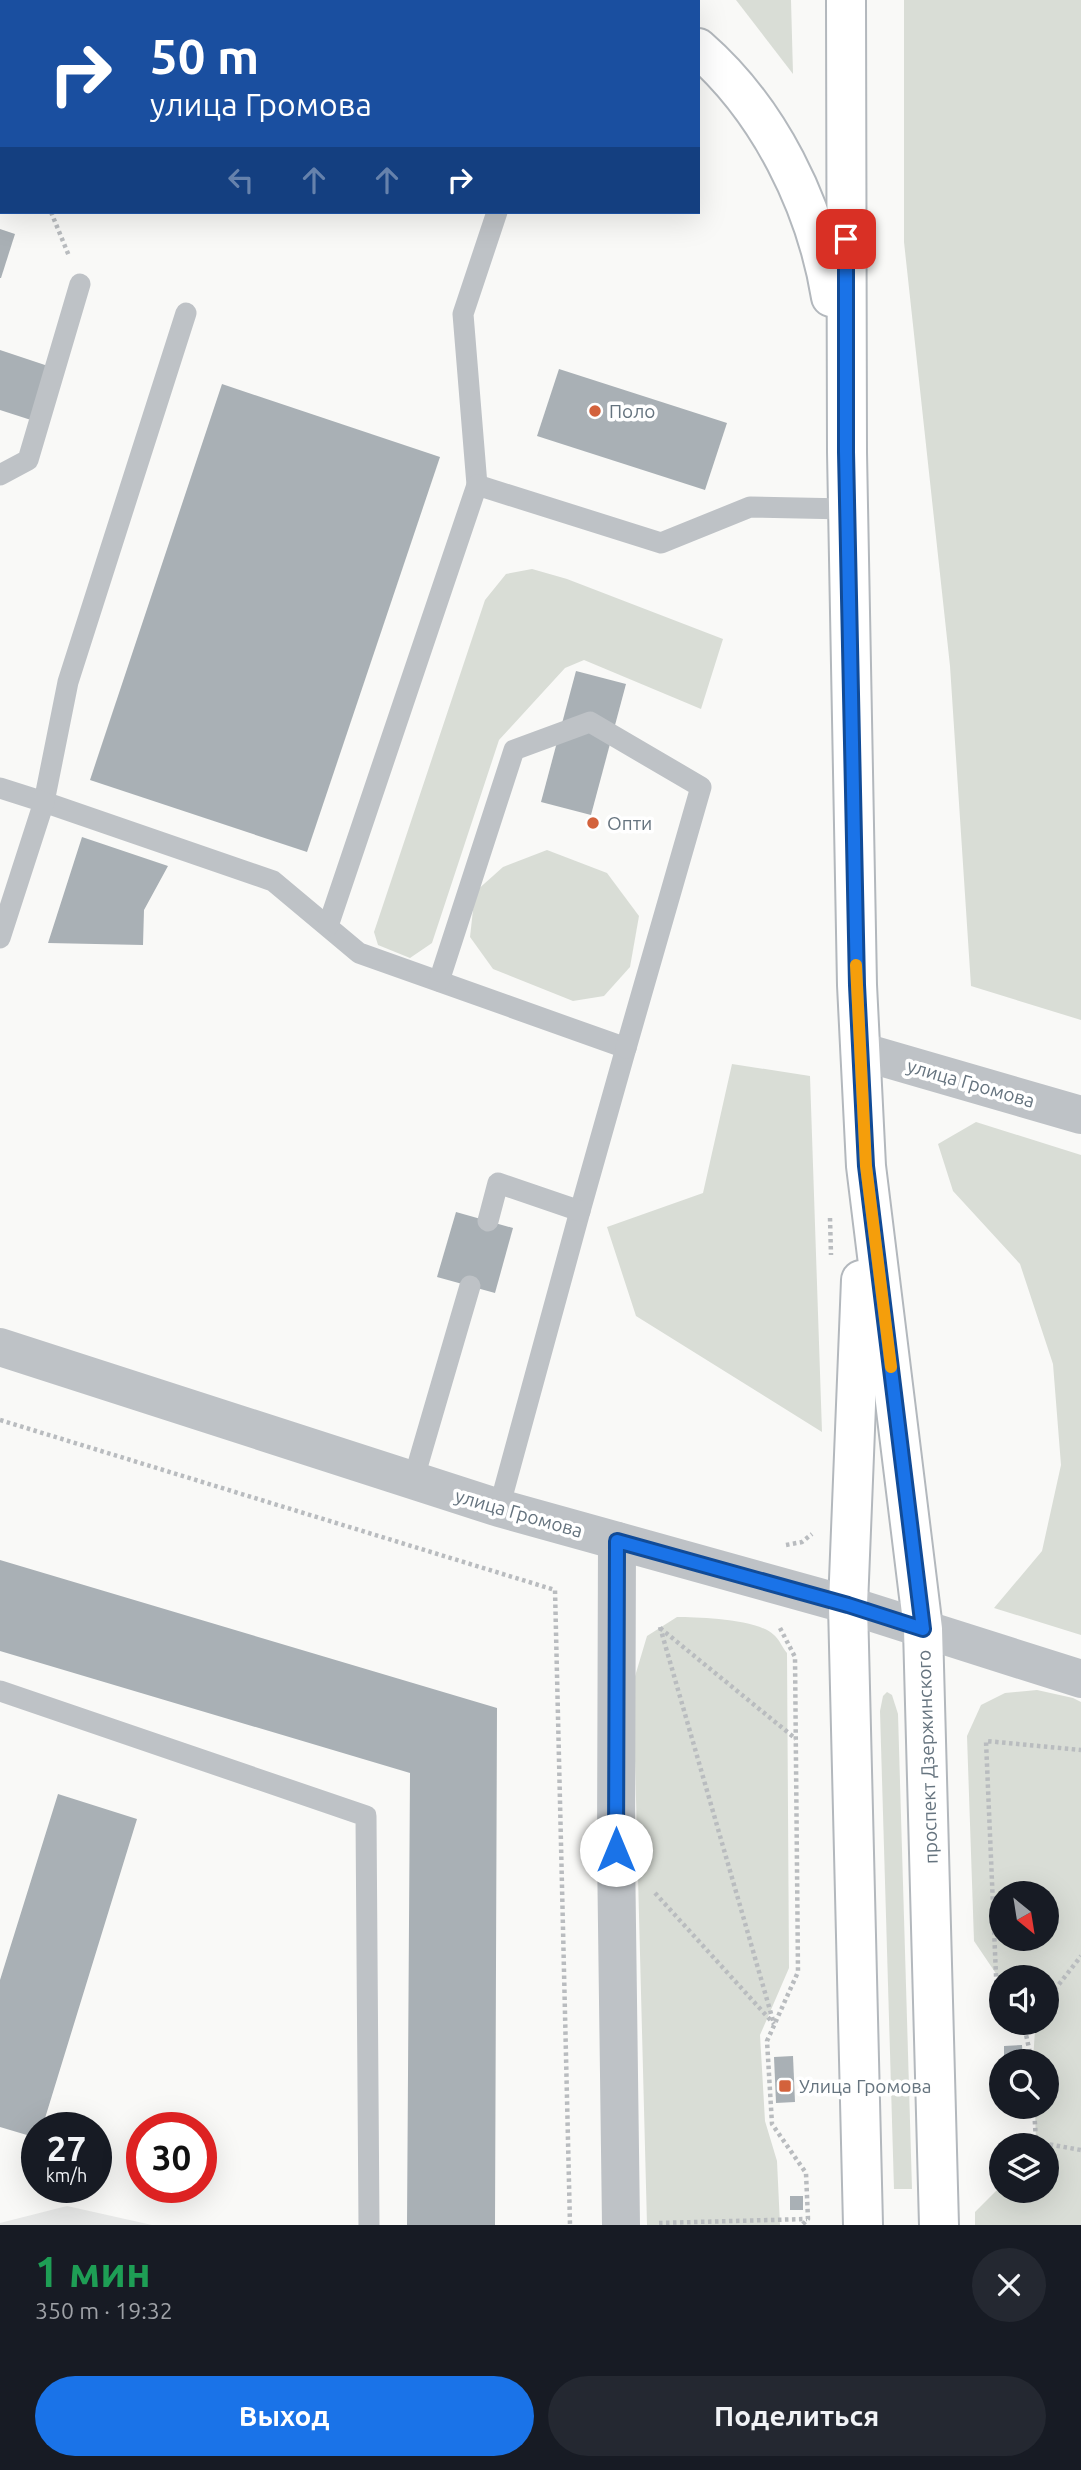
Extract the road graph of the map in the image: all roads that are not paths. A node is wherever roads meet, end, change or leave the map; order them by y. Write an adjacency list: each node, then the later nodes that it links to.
1 (846, 0): 6 (main road)
2 (700, 50): 6 (main road)
3 (496, 214): 8 (lane)
4 (80, 284): 7 (lane)
5 (186, 313): 11 (lane)
6 (846, 452): 9 (main road, проспект Дзержинского)
7 (0, 475)
8 (477, 485): 9 (lane); 12 (lane)
9 (848, 509): 16 (main road, проспект Дзержинского)
10 (0, 788): 11 (lane)
11 (44, 802): 12 (lane); 13 (lane)
12 (328, 926): 14 (lane)
13 (0, 938)
14 (439, 981): 15 (lane); 15 (lane)
15 (626, 1048): 19 (lane)
16 (860, 1051): 17 (street, улица Громова); 18 (main road, проспект Дзержинского)
17 (1081, 1115)
18 (866, 1166): 26 (main road, проспект Дзержинского); 27 (main road, проспект Дзержинского)
19 (580, 1211): 20 (lane); 24 (lane)
20 (488, 1221)
21 (470, 1286): 23 (lane)
22 (0, 1347): 23 (street, улица Громова)
23 (413, 1481): 24 (street, улица Громова)
24 (499, 1508): 25 (street, улица Громова)
25 (617, 1541): 26 (street, улица Громова); 31 (street)
26 (848, 1605): 27 (street, улица Громова); 32 (main road, проспект Дзержинского)
27 (923, 1629): 28 (street, улица Громова); 33 (main road, проспект Дзержинского)
28 (1081, 1679)
29 (0, 1691): 30 (lane)
30 (369, 2225)
31 (621, 2225)
32 (863, 2225)
33 (939, 2225)

